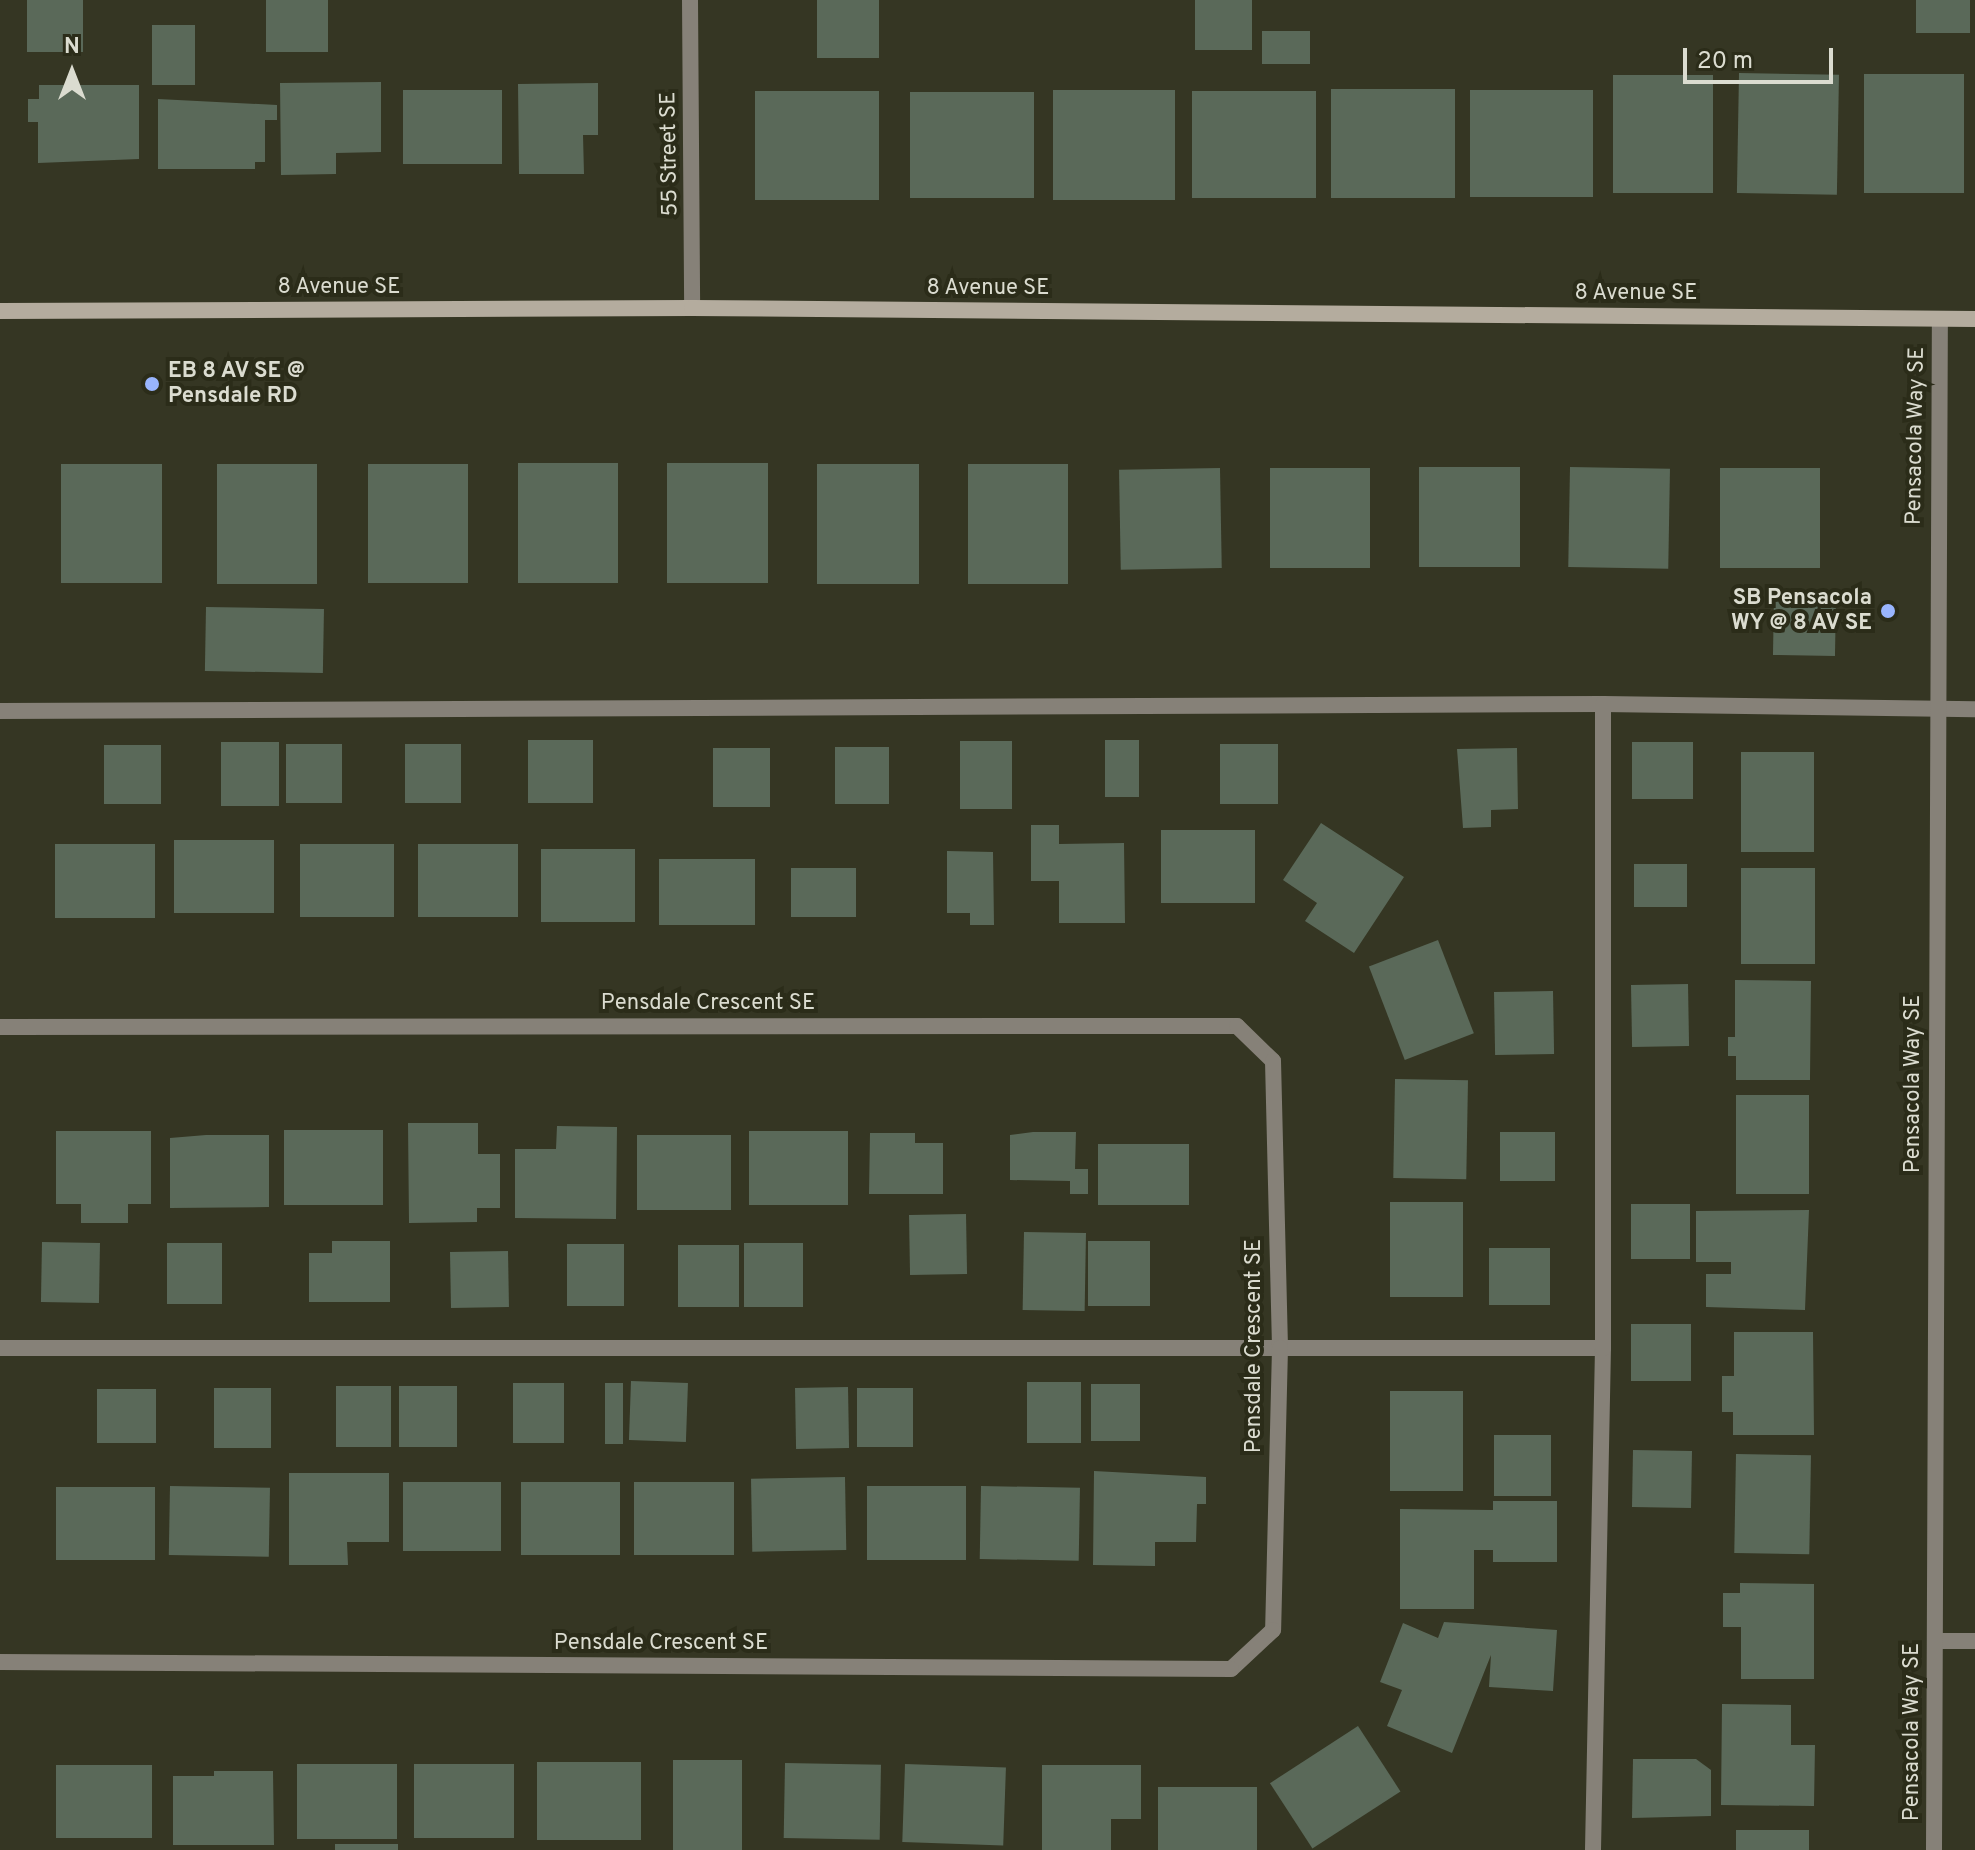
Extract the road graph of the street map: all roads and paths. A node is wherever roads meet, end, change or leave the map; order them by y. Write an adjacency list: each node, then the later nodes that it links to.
1 (690, 0): 2 (street, 55 Street SE)
2 (692, 308): 3 (street, 8 Avenue SE); 4 (street, 8 Avenue SE)
3 (0, 311)
4 (1940, 319): 5 (street, 8 Avenue SE); 7 (street, Pensacola Way SE)
5 (1975, 319)
6 (1603, 704): 7 (street); 9 (street); 13 (street)
7 (1936, 709): 8 (street); 14 (street, Pensacola Way SE)
8 (1975, 709)
9 (0, 711)
10 (0, 1027): 12 (street, Pensdale Crescent SE)
11 (0, 1348): 12 (street)
12 (1280, 1348): 13 (street); 16 (street, Pensdale Crescent SE)
13 (1603, 1348): 17 (street)
14 (1936, 1641): 15 (street); 18 (street, Pensacola Way SE)
15 (1975, 1641)
16 (0, 1662)
17 (1593, 1850)
18 (1934, 1850)

